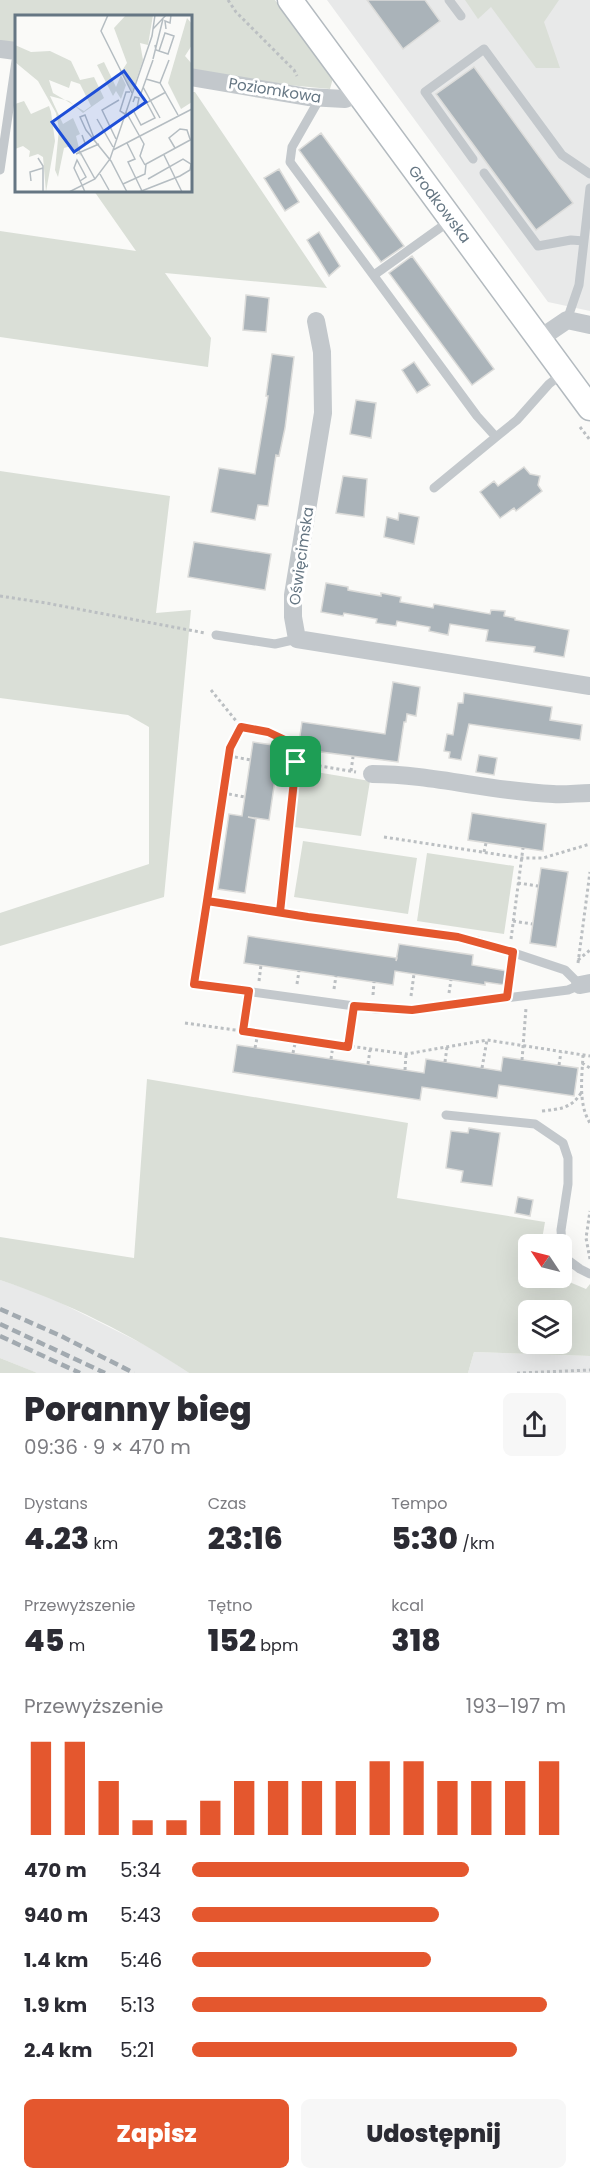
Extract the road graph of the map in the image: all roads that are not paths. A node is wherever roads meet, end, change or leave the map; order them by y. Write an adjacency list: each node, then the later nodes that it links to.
1 (290, 0): 8 (main road, Grodkowska)
2 (449, 0): 3 (lane)
3 (461, 16)
4 (0, 48): 5 (street)
5 (15, 51)
6 (15, 68): 11 (lane)
7 (192, 77): 9 (street, Poziomkowa)
8 (358, 93): 9 (street, Poziomkowa); 16 (main road, Grodkowska)
9 (314, 98): 18 (lane)
10 (473, 159): 13 (lane)
11 (0, 170)
12 (484, 173): 17 (lane)
13 (590, 174)
14 (590, 188): 15 (lane)
15 (588, 213): 17 (lane)
16 (451, 220): 18 (lane); 22 (main road, Grodkowska)
17 (586, 235): 19 (lane)
18 (374, 275): 25 (lane)
19 (567, 320): 21 (street); 22 (street)
20 (316, 321): 28 (street, Oświęcimska)
21 (590, 325)
22 (539, 339): 23 (main road, Grodkowska)
23 (564, 373): 24 (main road, Grodkowska); 25 (lane)
24 (590, 408)
25 (496, 437): 26 (lane)
26 (434, 488)
27 (216, 635): 28 (lane)
28 (297, 639): 29 (street)
29 (590, 686)
30 (372, 774): 31 (street)
31 (590, 793)
32 (585, 984): 32 (lane)
33 (446, 1115): 34 (lane)
34 (590, 1274)

